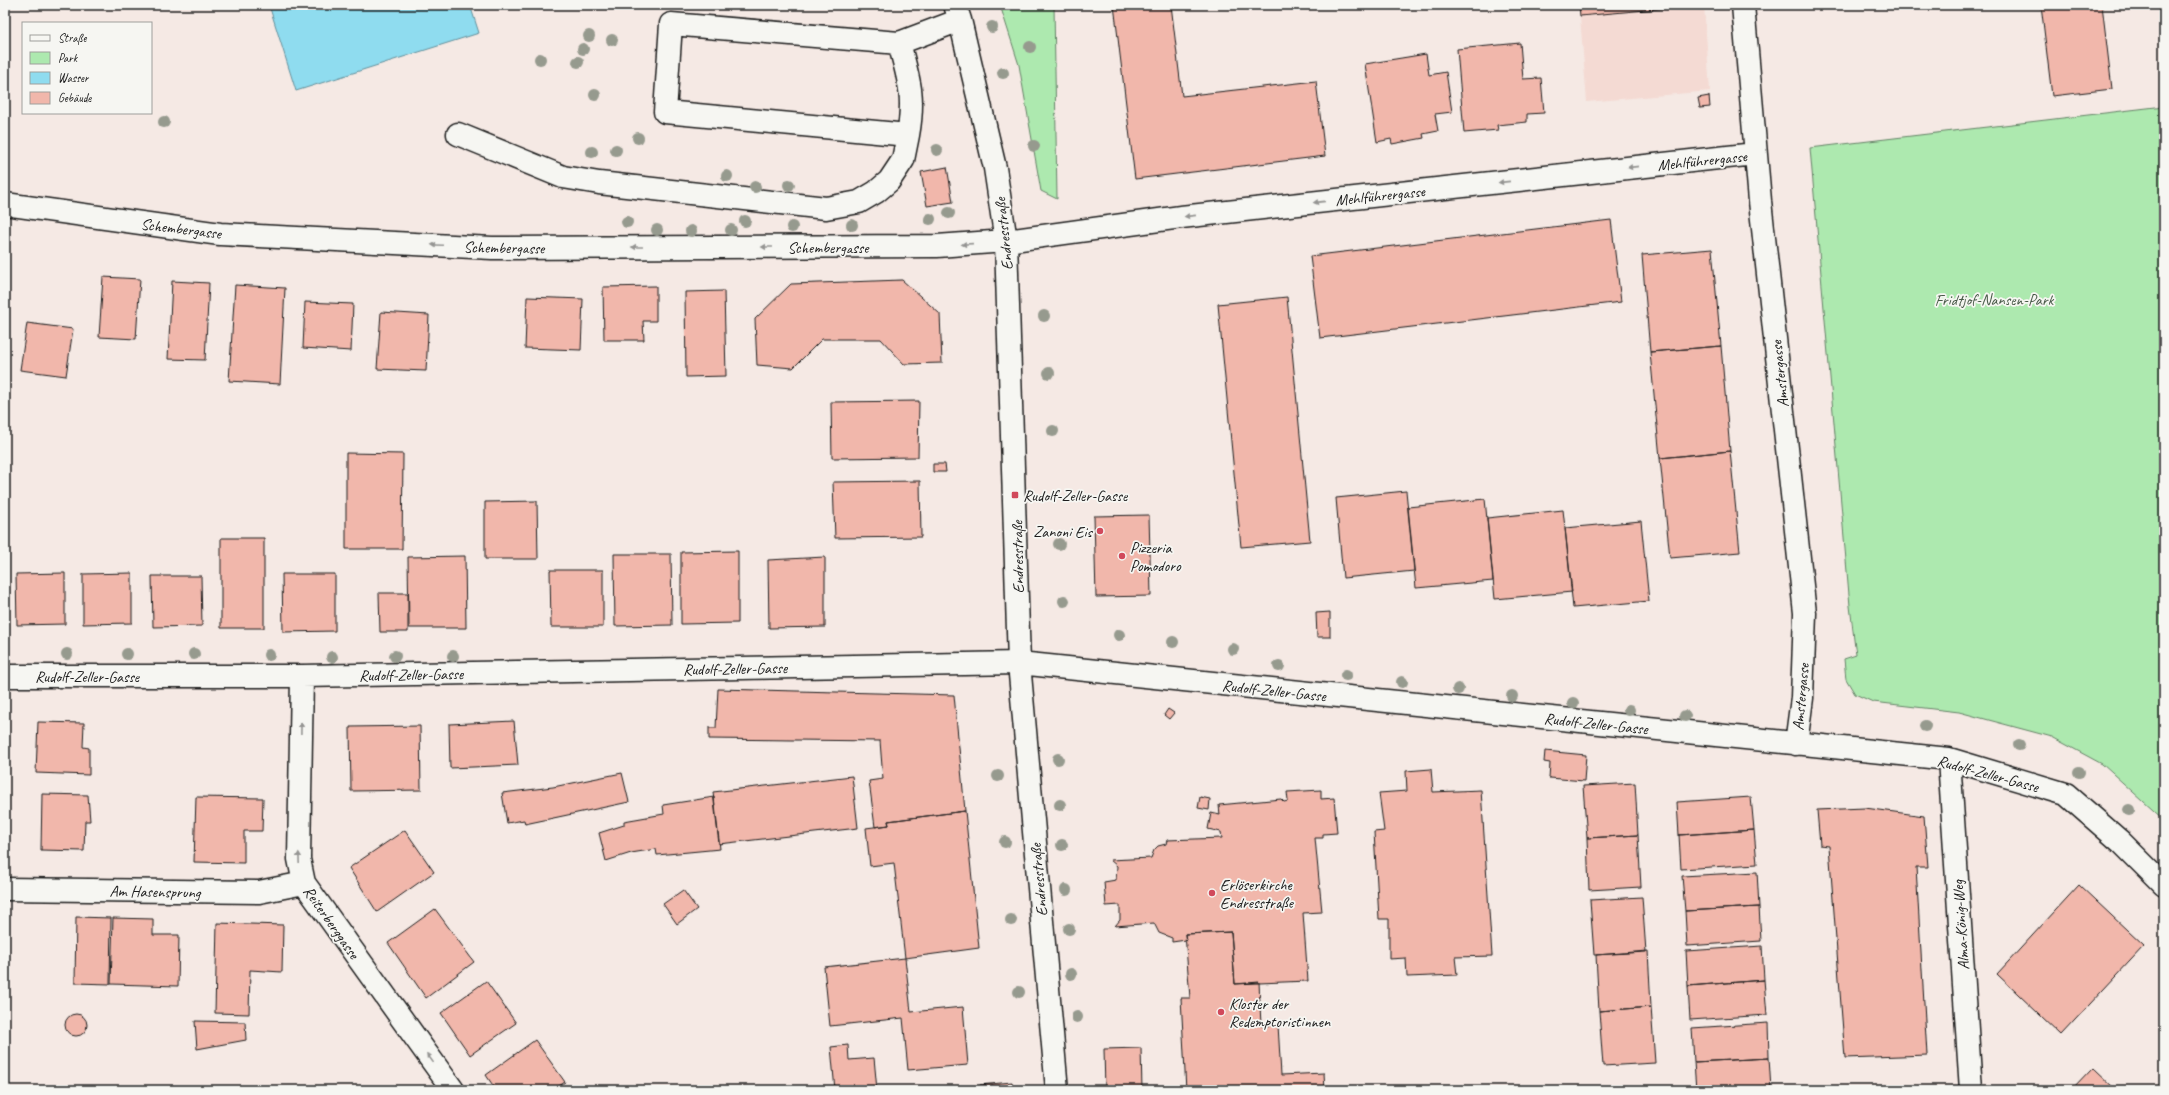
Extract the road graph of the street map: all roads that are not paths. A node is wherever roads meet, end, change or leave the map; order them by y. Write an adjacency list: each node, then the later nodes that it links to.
1 (1743, 5): 6 (street, Amstergasse)
2 (957, 12): 3 (street); 8 (street, Endresstraße)
3 (899, 43): 5 (street); 5 (street)
4 (458, 134): 5 (street)
5 (908, 135)
6 (1755, 154): 8 (street, Mehlführergasse, one-way to 8); 12 (street, Amstergasse)
7 (5, 204): 8 (street, Schembergasse, one-way to 7)
8 (1006, 241): 9 (street, Endresstraße)
9 (1020, 663): 11 (street, Rudolf-Zeller-Gasse); 12 (street, Rudolf-Zeller-Gasse); 18 (street, Endresstraße)
10 (5, 676): 11 (street, Rudolf-Zeller-Gasse)
11 (302, 676): 14 (street, Reiterberggasse, one-way to 11)
12 (1796, 744): 13 (street, Rudolf-Zeller-Gasse)
13 (1949, 759): 15 (street, Rudolf-Zeller-Gasse); 19 (street, Alma-König-Weg)
14 (304, 883): 16 (street, Am Hasensprung); 17 (street, Reiterberggasse, one-way to 14)
15 (2164, 885)
16 (5, 889)
17 (453, 1090)
18 (1057, 1090)
19 (1971, 1090)

